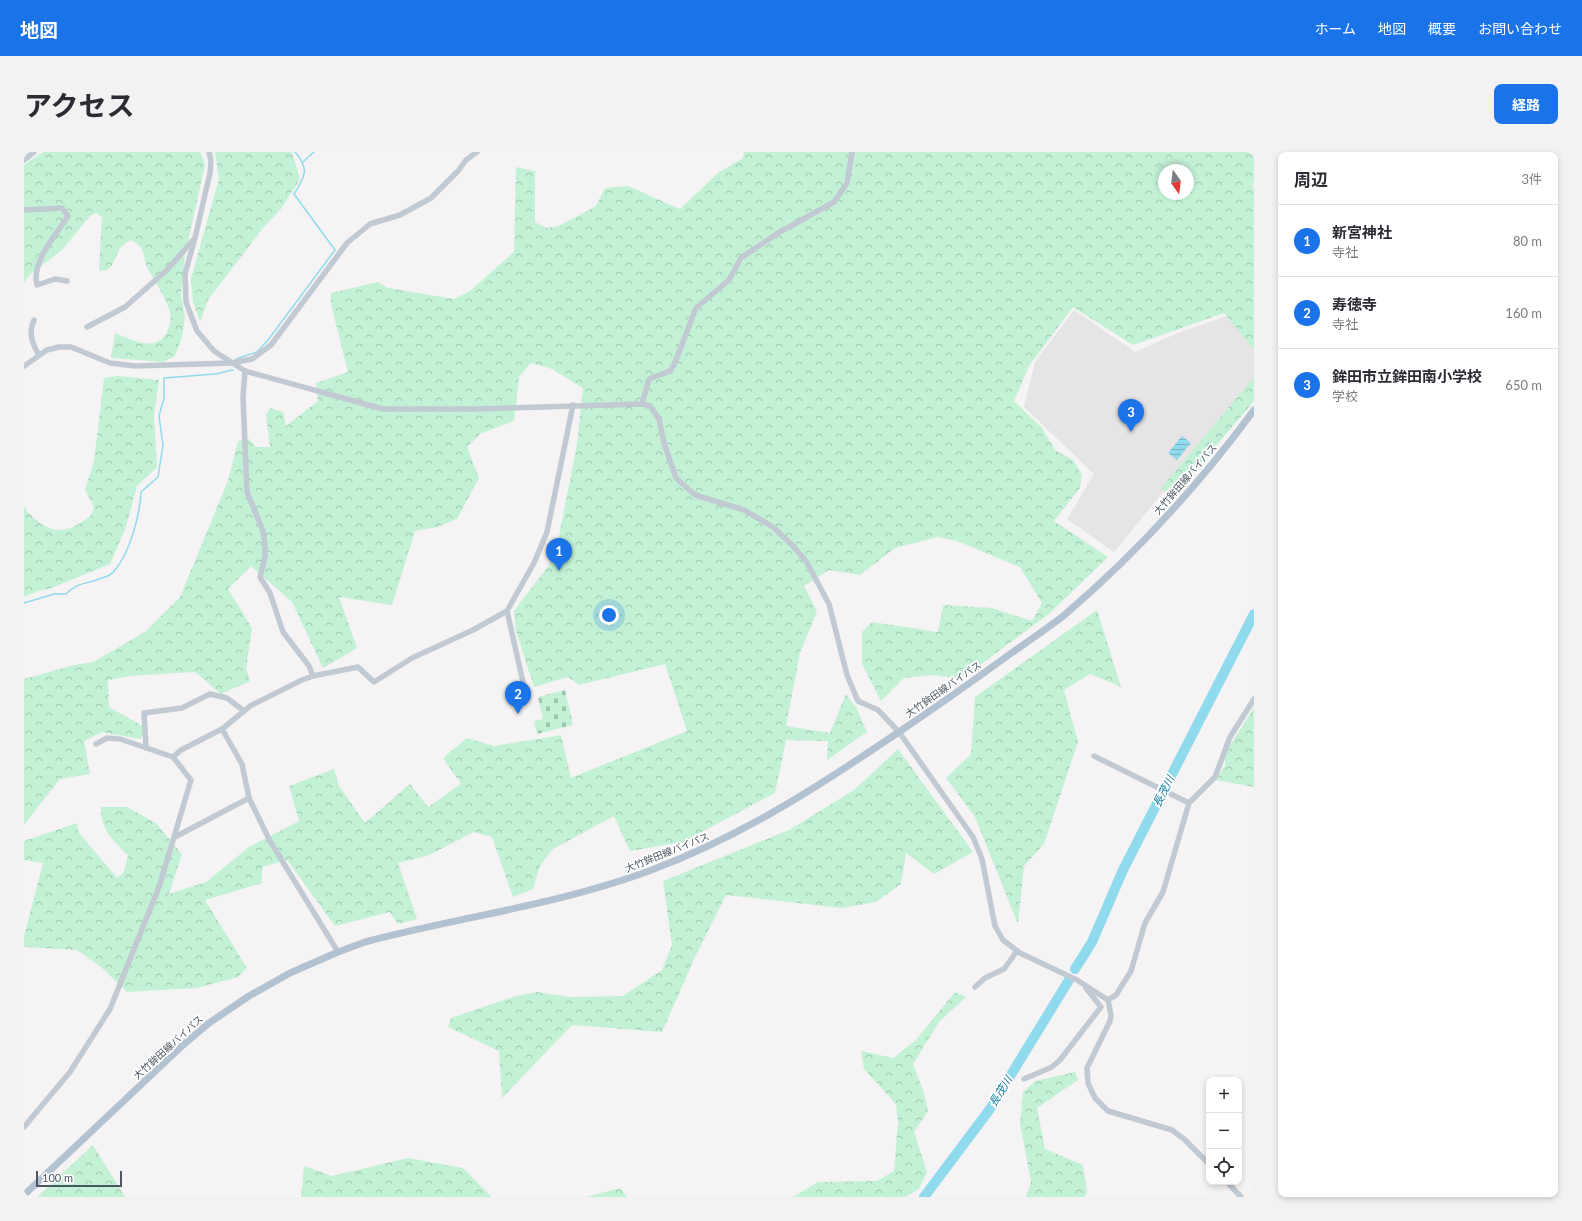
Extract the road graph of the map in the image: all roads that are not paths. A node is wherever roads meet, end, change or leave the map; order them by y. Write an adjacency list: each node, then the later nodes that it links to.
1 (34, 152): 5 (street)
2 (209, 152): 7 (street)
3 (477, 152): 12 (street)
4 (852, 152): 15 (street)
5 (24, 160)
6 (24, 210): 8 (street)
7 (195, 238): 10 (street); 12 (street)
8 (67, 281)
9 (34, 320): 11 (street)
10 (87, 327)
11 (39, 355): 12 (street); 13 (street)
12 (232, 363): 14 (street)
13 (24, 366)
14 (245, 371): 16 (street); 19 (street)
15 (642, 404): 16 (street); 24 (street)
16 (572, 405): 18 (street)
17 (1254, 410): 24 (main road, 大竹鉾田線バイパス)
18 (507, 612): 19 (street); 20 (street)
19 (313, 676): 22 (street)
20 (523, 682)
21 (1254, 699): 30 (street)
22 (244, 711): 23 (street); 26 (street)
23 (222, 729): 28 (street); 29 (street)
24 (899, 732): 32 (street); 33 (main road, 大竹鉾田線バイパス)
25 (96, 744): 26 (street)
26 (146, 748): 28 (street)
27 (1094, 756): 30 (street)
28 (173, 757): 31 (street)
29 (249, 798): 31 (street); 33 (street)
30 (1189, 803): 36 (street)
31 (175, 837): 38 (street)
32 (1017, 951): 34 (street); 35 (street)
33 (338, 952): 41 (main road, 大竹鉾田線バイパス)
34 (1085, 986): 36 (street); 37 (street)
35 (975, 988)
36 (1108, 1000): 39 (street)
37 (1024, 1079)
38 (24, 1127)
39 (1206, 1161)
40 (1230, 1185): 42 (street)
41 (24, 1195)
42 (1241, 1197)

